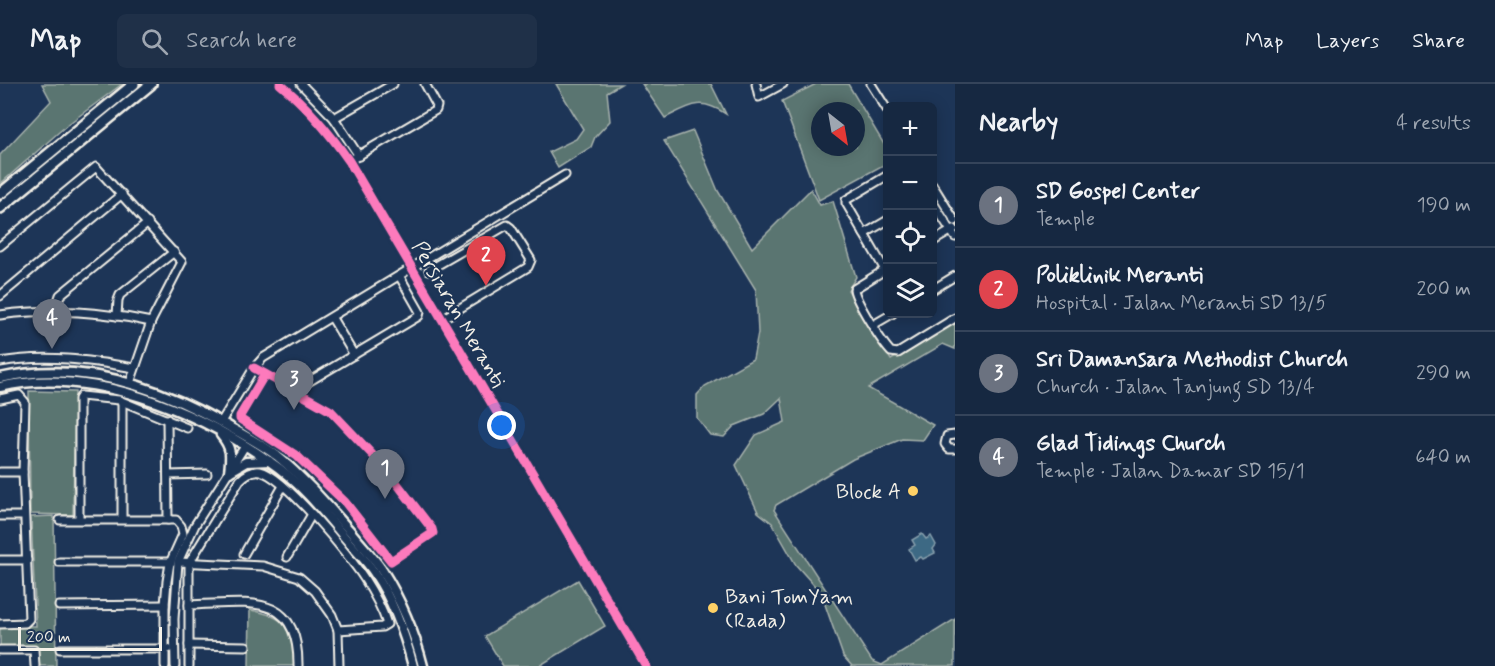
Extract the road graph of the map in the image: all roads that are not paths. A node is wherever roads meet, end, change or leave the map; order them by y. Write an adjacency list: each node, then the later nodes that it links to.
1 (134, 84): 19 (highway)
2 (151, 84): 22 (highway)
3 (280, 84): 15 (street, Persiaran Meranti)
4 (303, 84): 13 (street)
5 (376, 84): 11 (street)
6 (393, 84): 11 (street)
7 (425, 84): 14 (street)
8 (756, 84): 9 (street)
9 (783, 84)
10 (871, 84): 12 (street)
11 (380, 91): 13 (street)
12 (883, 103)
13 (334, 118): 14 (street)
14 (358, 156): 15 (street)
15 (349, 161): 32 (street, Persiaran Meranti)
16 (565, 175): 32 (street)
17 (883, 178): 27 (street)
18 (937, 191): 23 (street)
19 (0, 194)
20 (122, 194): 24 (street); 29 (street); 38 (street)
21 (937, 207): 26 (street)
22 (0, 208)
23 (955, 221)
24 (148, 223): 30 (street); 39 (street)
25 (883, 223): 27 (street)
26 (954, 232): 28 (street)
27 (864, 234): 31 (street)
28 (937, 240)
29 (0, 246)
30 (174, 252): 41 (street); 46 (street)
31 (883, 264)
32 (411, 268): 36 (street); 45 (street, Persiaran Meranti)
33 (429, 270): 45 (street)
34 (883, 271): 47 (street)
35 (955, 276): 37 (street)
36 (400, 277): 42 (street); 48 (street)
37 (937, 287)
38 (0, 296)
39 (58, 310): 40 (street); 41 (street)
40 (0, 315)
41 (117, 316): 46 (street)
42 (332, 318): 48 (street); 51 (street)
43 (885, 318): 47 (street)
44 (955, 318): 47 (street)
45 (442, 319): 106 (street, Persiaran Meranti)
46 (150, 322): 50 (street)
47 (873, 325)
48 (354, 355): 55 (street)
49 (0, 362): 50 (street)
50 (134, 368): 54 (street)
51 (254, 368): 52 (street); 59 (street)
52 (265, 374): 82 (street); 82 (street)
53 (4, 382): 54 (main road); 59 (main road)
54 (130, 383): 59 (main road)
55 (303, 385)
56 (0, 399): 66 (street)
57 (123, 402): 58 (street); 74 (street); 75 (street)
58 (167, 419): 60 (street); 69 (street)
59 (222, 426): 62 (main road); 64 (main road); 67 (main road)
60 (187, 428)
61 (955, 435): 63 (street)
62 (245, 446): 64 (main road); 67 (street)
63 (955, 449)
64 (272, 458): 67 (main road); 86 (main road); 104 (main road)
65 (0, 472): 66 (street)
66 (23, 472): 73 (street)
67 (229, 472): 84 (street)
68 (207, 474): 69 (street)
69 (168, 475): 77 (street)
70 (283, 486): 71 (street); 78 (street); 85 (street)
71 (312, 514): 79 (street); 91 (street)
72 (0, 516): 73 (street)
73 (24, 516): 81 (street)
74 (79, 519): 75 (street); 76 (street)
75 (122, 519): 77 (street)
76 (60, 520)
77 (172, 520): 84 (street)
78 (244, 554)
79 (287, 557)
80 (0, 560): 81 (street)
81 (27, 560): 90 (street)
82 (391, 561): 86 (street)
83 (58, 562): 84 (street)
84 (174, 562): 85 (street); 87 (street); 96 (street)
85 (189, 563): 88 (street); 91 (street)
86 (381, 568): 105 (main road)
87 (165, 605): 89 (street); 95 (street)
88 (189, 605): 92 (street); 102 (street)
89 (59, 606)
90 (0, 624)
91 (339, 630): 103 (street)
92 (189, 645): 93 (street); 101 (street)
93 (246, 646)
94 (60, 649): 95 (street)
95 (165, 649): 96 (street); 99 (street)
96 (175, 649): 100 (street)
97 (0, 650): 98 (street)
98 (35, 666)
99 (165, 666)
100 (175, 666)
101 (189, 666)
102 (298, 666)
103 (339, 666)
104 (414, 666)
105 (423, 666)
106 (646, 666)

